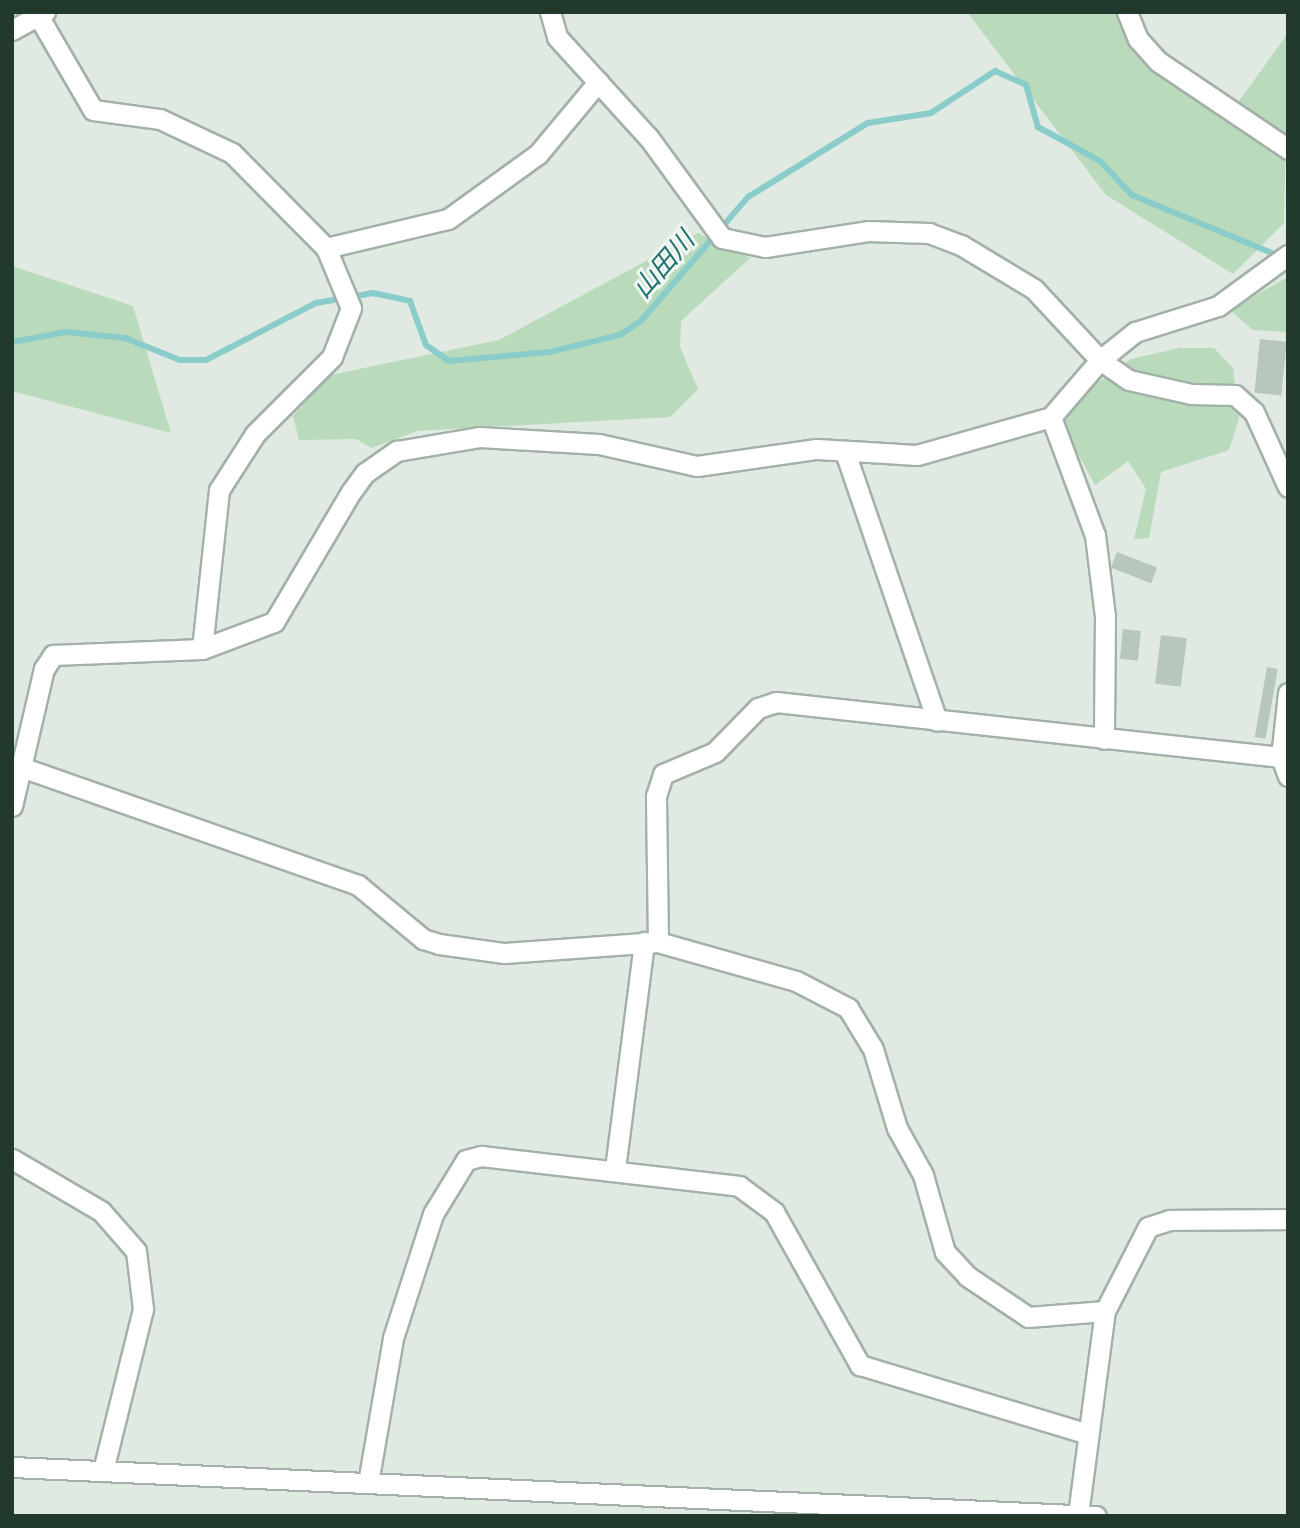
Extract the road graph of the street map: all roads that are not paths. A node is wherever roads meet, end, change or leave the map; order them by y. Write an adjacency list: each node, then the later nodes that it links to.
1 (550, 12): 5 (street)
2 (1127, 12): 6 (street)
3 (40, 15): 4 (street); 7 (street)
4 (12, 30)
5 (598, 82): 7 (street); 9 (street)
6 (1288, 149)
7 (326, 248): 13 (street)
8 (1288, 255): 9 (street)
9 (1100, 360): 10 (street); 12 (street)
10 (1051, 417): 11 (street); 16 (street)
11 (845, 452): 13 (street); 15 (street)
12 (1288, 487)
13 (202, 649): 18 (street)
14 (1288, 694): 17 (street)
15 (937, 721): 16 (street); 21 (street)
16 (1104, 739): 17 (street)
17 (1281, 757): 19 (street)
18 (21, 767): 20 (street); 21 (street)
19 (1288, 776)
20 (12, 806)
21 (651, 942): 23 (street); 25 (street)
22 (12, 1159): 28 (street)
23 (615, 1168): 26 (street); 29 (street)
24 (1288, 1219): 25 (street)
25 (1105, 1311): 26 (street)
26 (1088, 1434): 30 (street)
27 (12, 1467): 28 (street)
28 (103, 1471): 29 (street)
29 (368, 1483): 30 (street)
30 (1078, 1515): 31 (street)
31 (1096, 1516)

